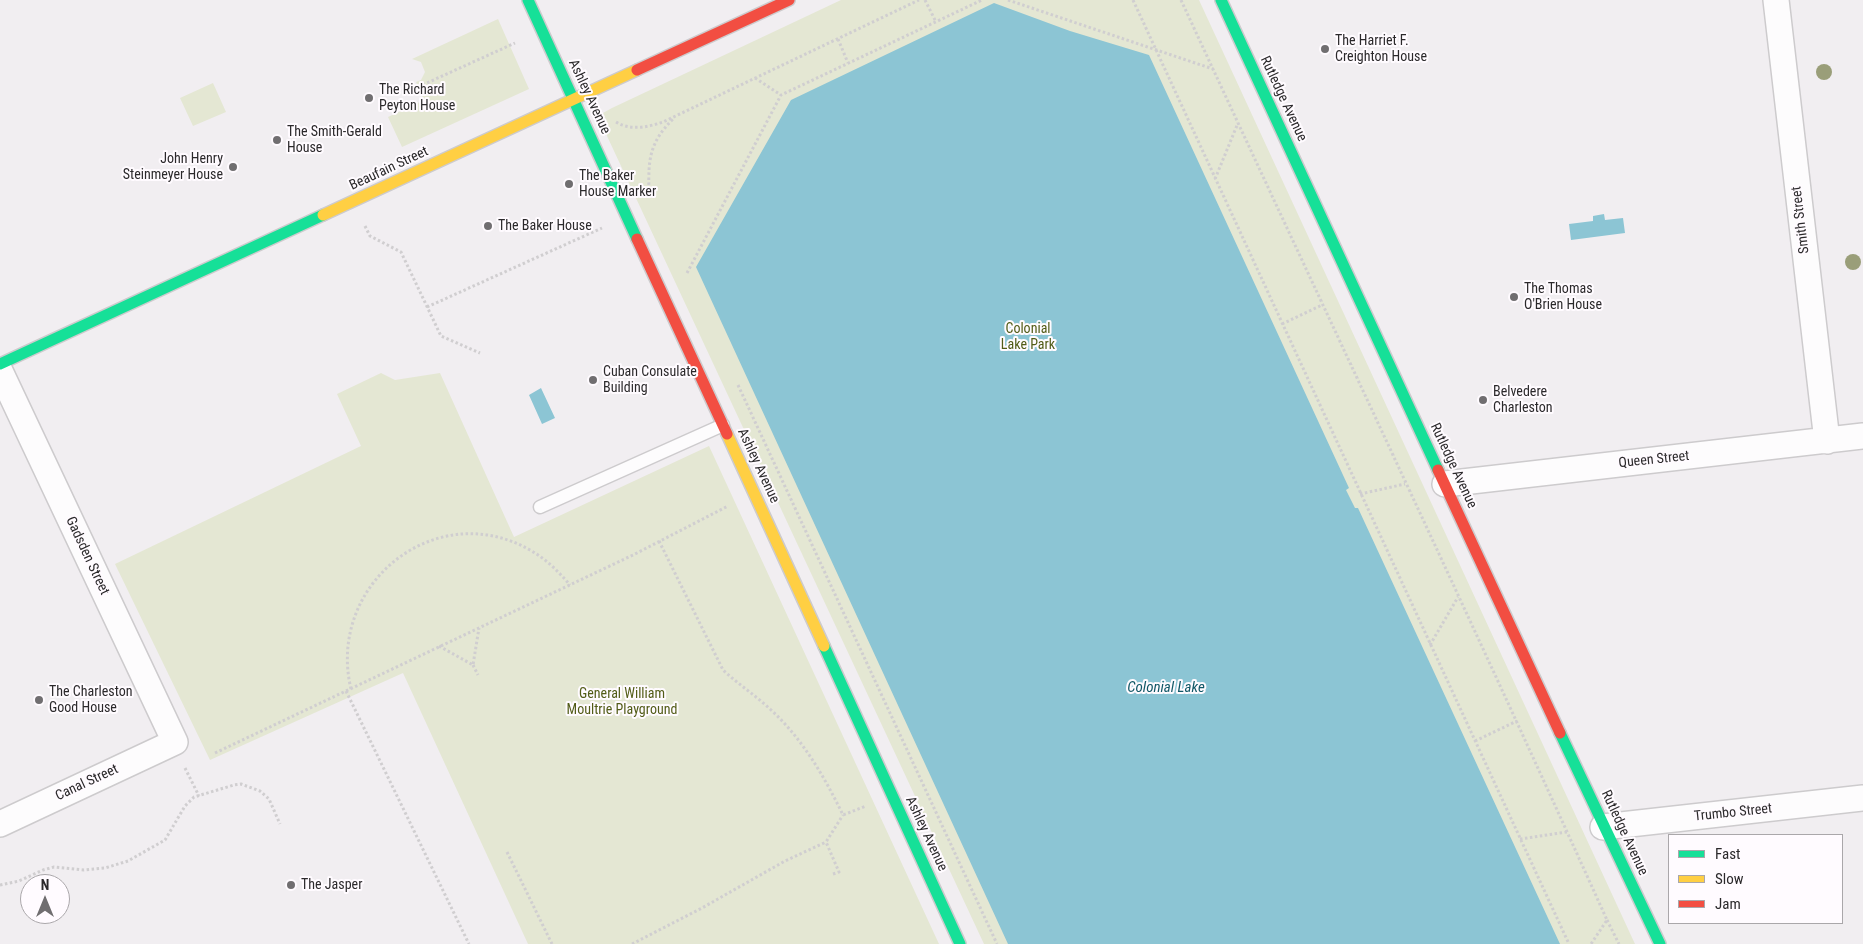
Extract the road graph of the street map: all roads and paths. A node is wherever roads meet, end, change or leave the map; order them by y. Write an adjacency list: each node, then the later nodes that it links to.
1 (528, 0): 20 (street, Ashley Avenue)
2 (789, 0): 20 (street, Beaufain Street)
3 (919, 0): 12 (path)
4 (925, 0): 11 (path)
5 (982, 0): 11 (path)
6 (1008, 0): 14 (path)
7 (1133, 0): 14 (path)
8 (1181, 0): 16 (path)
9 (1220, 0): 46 (street, Rutledge Avenue)
10 (1776, 0): 44 (street, Smith Street)
11 (936, 22): 15 (path)
12 (838, 39): 15 (path); 17 (path)
13 (516, 42): 18 (path)
14 (1156, 50): 16 (path); 26 (path)
15 (848, 63): 19 (path)
16 (1213, 69): 24 (path)
17 (755, 78): 19 (path); 21 (path)
18 (418, 87)
19 (781, 95): 33 (path)
20 (574, 100): 39 (street, Beaufain Street); 42 (street, Ashley Avenue)
21 (675, 117): 23 (path); 28 (path)
22 (613, 120): 23 (path)
23 (617, 123): 25 (path)
24 (1238, 123): 26 (path); 35 (path)
25 (621, 132)
26 (1215, 179): 37 (path)
27 (645, 182): 28 (path)
28 (649, 190): 29 (path)
29 (652, 199)
30 (363, 221): 36 (path)
31 (602, 228): 36 (path)
32 (683, 265): 33 (path)
33 (687, 273): 34 (path)
34 (691, 282)
35 (1322, 305): 37 (path); 45 (path)
36 (427, 307): 38 (path)
37 (1282, 324): 47 (path)
38 (480, 353)
39 (0, 364)
40 (0, 371): 62 (street, Gadsden Street)
41 (737, 382): 84 (path)
42 (723, 425): 49 (lane); 83 (street, Ashley Avenue)
43 (1863, 436): 44 (street, Queen Street)
44 (1827, 440): 46 (street, Queen Street)
45 (1405, 484): 47 (path); 52 (path)
46 (1445, 484): 71 (street, Rutledge Avenue)
47 (1360, 494): 54 (path)
48 (731, 505): 50 (path)
49 (540, 507)
50 (659, 541): 51 (path); 68 (path)
51 (570, 585): 53 (path); 58 (path)
52 (1459, 596): 54 (path); 60 (path)
53 (479, 627): 55 (path); 56 (path)
54 (1430, 645): 61 (path)
55 (439, 646): 56 (path); 58 (path)
56 (473, 665): 57 (path)
57 (478, 675)
58 (351, 689): 59 (path)
59 (346, 691): 63 (path); 80 (path)
60 (1517, 721): 61 (path); 72 (path)
61 (1475, 741): 73 (path)
62 (175, 742): 69 (street, Canal Street)
63 (215, 752)
64 (184, 767): 65 (path)
65 (199, 796): 70 (path); 77 (path)
66 (1863, 798): 71 (street, Trumbo Street)
67 (866, 806): 68 (path)
68 (843, 815): 74 (path)
69 (0, 824)
70 (280, 824)
71 (1603, 826): 88 (street, Rutledge Avenue)
72 (1567, 832): 73 (path); 78 (path)
73 (1520, 839): 85 (path)
74 (826, 842): 76 (path); 82 (path)
75 (507, 852): 79 (path)
76 (833, 874)
77 (0, 885)
78 (1607, 920): 86 (path); 87 (path)
79 (552, 943): 81 (path)
80 (469, 944)
81 (545, 944)
82 (632, 944)
83 (960, 944)
84 (997, 944)
85 (1569, 944)
86 (1592, 944)
87 (1619, 944)
88 (1660, 944)

